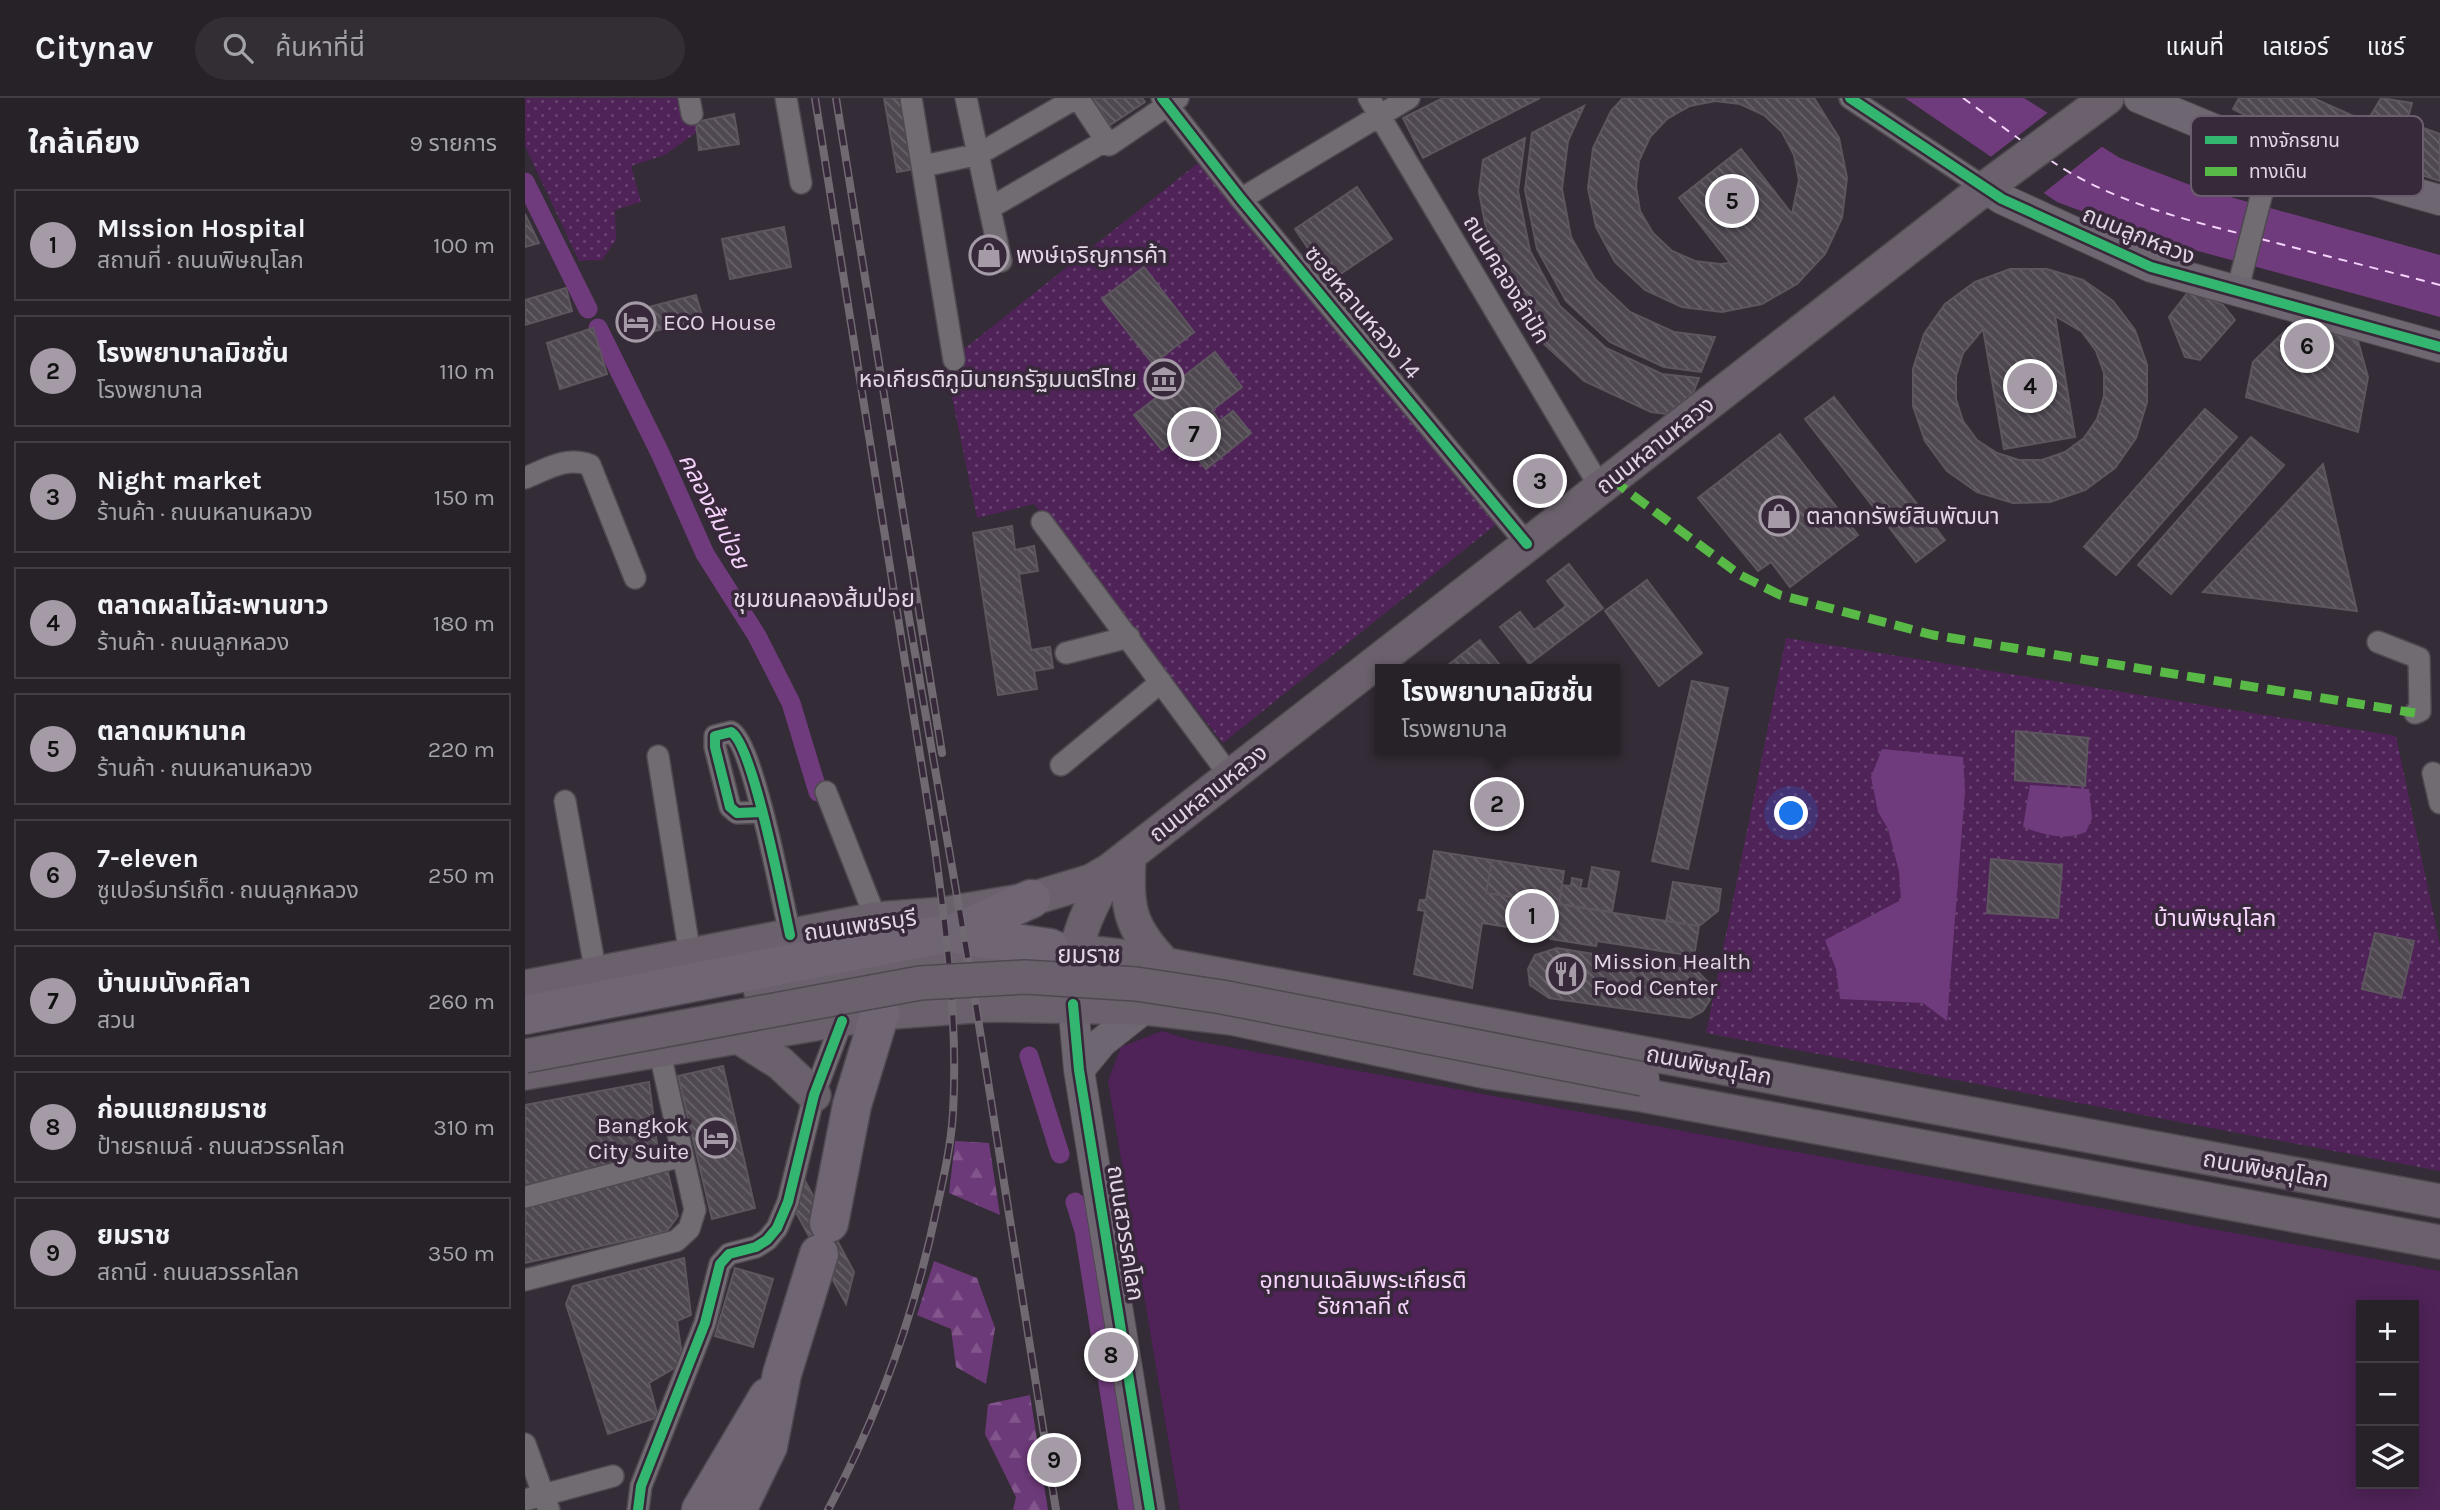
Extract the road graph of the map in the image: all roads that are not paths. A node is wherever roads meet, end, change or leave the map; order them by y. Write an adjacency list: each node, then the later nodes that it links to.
1 (786, 98): 16 (street)
2 (911, 98): 14 (street)
3 (966, 98): 13 (street)
4 (1077, 98): 12 (street); 13 (street)
5 (1409, 98): 10 (street)
6 (1850, 98): 15 (street, ถนนลูกหลวง)
7 (2107, 98): 15 (main road, ถนนหลานหลวง)
8 (2139, 98): 11 (street)
9 (1169, 101): 12 (street); 19 (street, ซอยหลานหลวง 14)
10 (1374, 107): 19 (street); 27 (street, ถนนคลองลำปัก)
11 (2191, 120)
12 (1105, 141): 21 (street)
13 (979, 154): 14 (street); 21 (street)
14 (924, 166): 25 (street)
15 (1995, 180): 23 (street, ถนนลูกหลวง); 27 (main road, ถนนหลานหลวง)
16 (801, 183)
17 (2423, 195): 20 (street)
18 (2261, 196): 23 (street)
19 (1241, 199): 29 (street, ซอยหลานหลวง 14)
20 (2440, 200)
21 (990, 208): 22 (street)
22 (1001, 261)
23 (2240, 282): 24 (street, ถนนลูกหลวง)
24 (2440, 347)
25 (954, 360)
26 (525, 478): 30 (street)
27 (1600, 487): 29 (main road, ถนนหลานหลวง)
28 (1042, 522): 31 (street)
29 (1527, 544): 39 (main road, ถนนหลานหลวง)
30 (635, 578)
31 (1129, 637): 33 (street); 34 (street)
32 (2378, 642): 35 (street)
33 (1066, 653)
34 (1161, 682): 37 (street); 39 (street)
35 (2415, 713)
36 (658, 756): 50 (street)
37 (1061, 765)
38 (2433, 773): 42 (street)
39 (1230, 776): 44 (main road, ถนนหลานหลวง)
40 (826, 792): 46 (street)
41 (565, 800): 53 (street)
42 (2440, 803)
43 (762, 811): 47 (street)
44 (1119, 863): 45 (main road, ถนนเพชรบุรี); 49 (main road, ถนนหลานหลวง); 51 (main road)
45 (1031, 900): 46 (main road, ถนนเพชรบุรี); 48 (highway)
46 (876, 919): 47 (main road, ถนนเพชรบุรี)
47 (790, 935): 50 (main road, ถนนเพชรบุรี)
48 (964, 945): 49 (highway); 52 (main road, ถนนเพชรบุรี); 59 (highway)
49 (1063, 950): 51 (main road, ถนนพิษณุโลก); 55 (main road, ถนนหลานหลวง); 56 (main road)
50 (690, 955): 53 (main road, ถนนเพชรบุรี)
51 (1164, 964): 71 (main road, ถนนพิษณุโลก)
52 (873, 970): 58 (main road); 61 (main road, ถนนเพชรบุรี)
53 (596, 974): 54 (main road, ถนนเพชรบุรี)
54 (525, 987)
55 (1073, 1004): 56 (main road, ถนนพิษณุโลก); 57 (main road, ถนนพิษณุโลก); 65 (street, ถนนสวรรคโลก)
56 (987, 1005): 58 (main road)
57 (1145, 1008): 65 (street); 68 (main road, ถนนพิษณุโลก)
58 (880, 1013): 60 (main road); 76 (highway)
59 (525, 1016)
60 (842, 1020): 62 (main road); 67 (street)
61 (525, 1034)
62 (737, 1036): 63 (main road); 67 (main road)
63 (659, 1049): 66 (main road); 69 (street)
64 (525, 1056): 68 (main road, bridge)
65 (1079, 1070): 80 (street, ถนนสวรรคโลก)
66 (525, 1073)
67 (814, 1095): 78 (street)
68 (1863, 1137): 72 (main road, ถนนพิษณุโลก)
69 (683, 1156): 70 (street); 73 (street)
70 (525, 1197)
71 (2440, 1201)
72 (2440, 1242)
73 (525, 1280)
74 (525, 1444): 77 (street)
75 (613, 1476): 77 (street)
76 (737, 1490): 79 (highway)
77 (539, 1501)
78 (638, 1510)
79 (701, 1510)
80 (1150, 1510)

